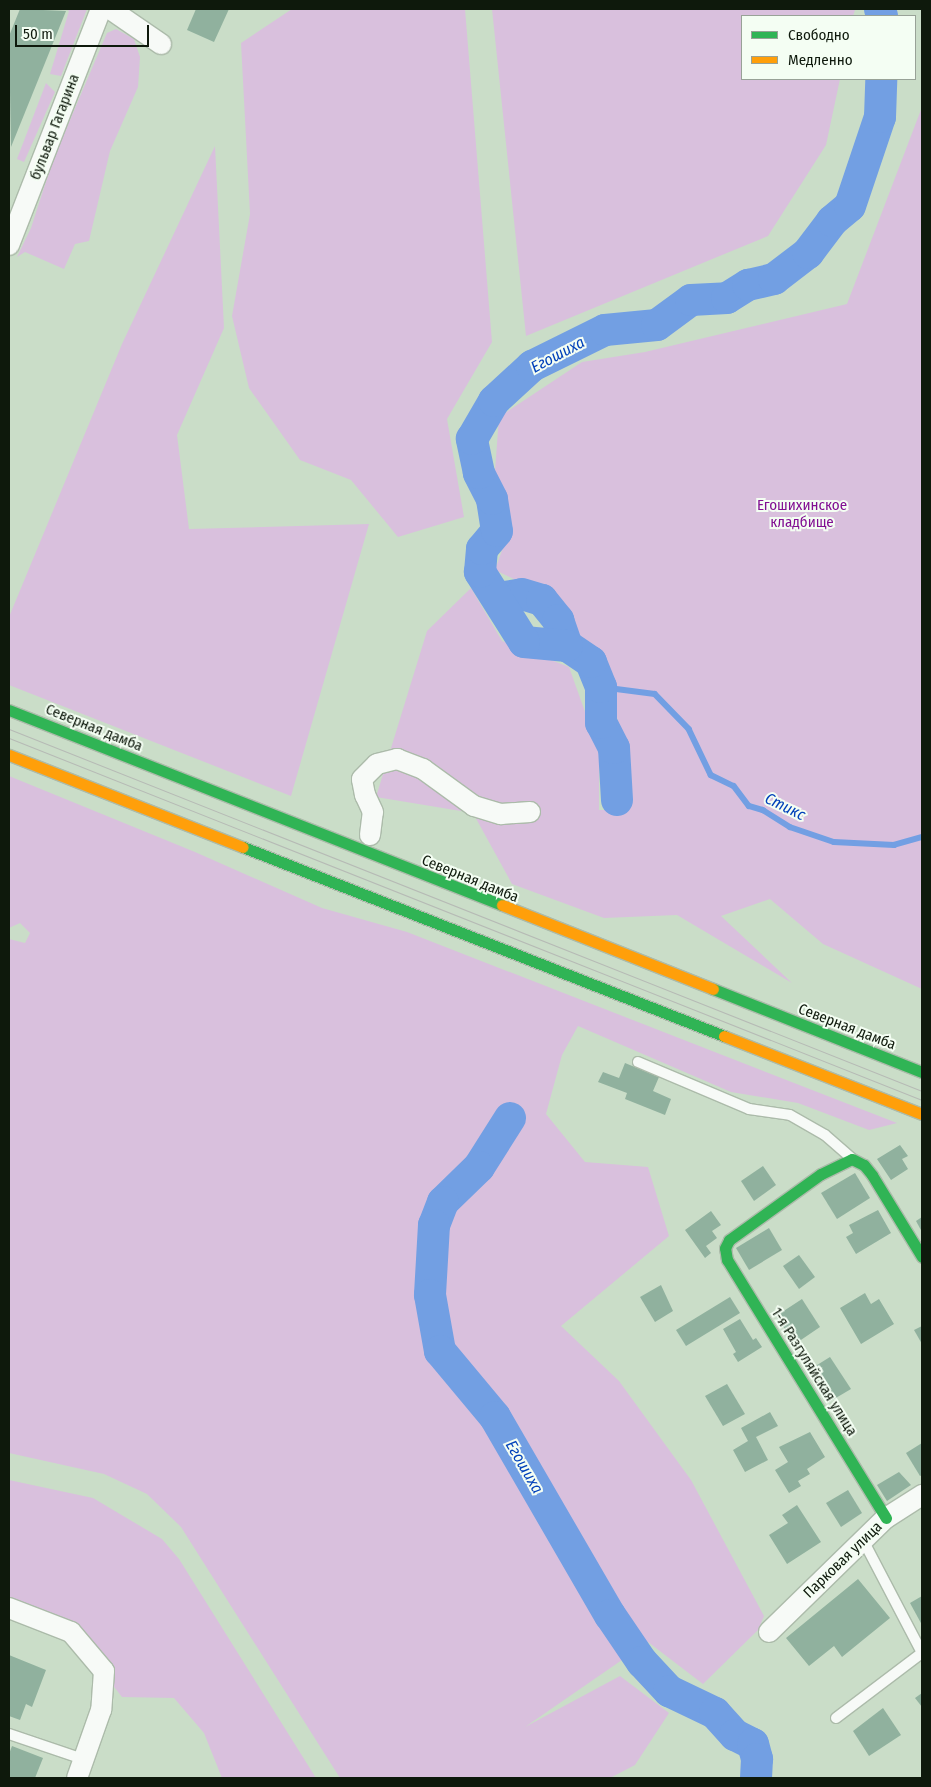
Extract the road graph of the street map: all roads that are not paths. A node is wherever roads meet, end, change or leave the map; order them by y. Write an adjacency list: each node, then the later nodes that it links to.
1 (101, 9): 4 (street, бульвар Гагарина)
2 (110, 9): 3 (street)
3 (161, 44)
4 (9, 245)
5 (9, 710): 10 (main road, Северная дамба)
6 (9, 755): 11 (main road)
7 (530, 812): 8 (street)
8 (370, 835)
9 (638, 1062): 12 (lane)
10 (922, 1072)
11 (922, 1114)
12 (852, 1159): 13 (main road); 15 (main road, 1-я Разгуляйская улица)
13 (922, 1258)
14 (922, 1494): 15 (street, Парковая улица)
15 (886, 1518): 16 (street, Парковая улица)
16 (863, 1540): 18 (street, Парковая улица); 19 (lane)
17 (9, 1608): 22 (street)
18 (769, 1632)
19 (922, 1653): 20 (lane)
20 (836, 1718)
21 (9, 1734): 22 (lane)
22 (83, 1759): 23 (street)
23 (77, 1778)

